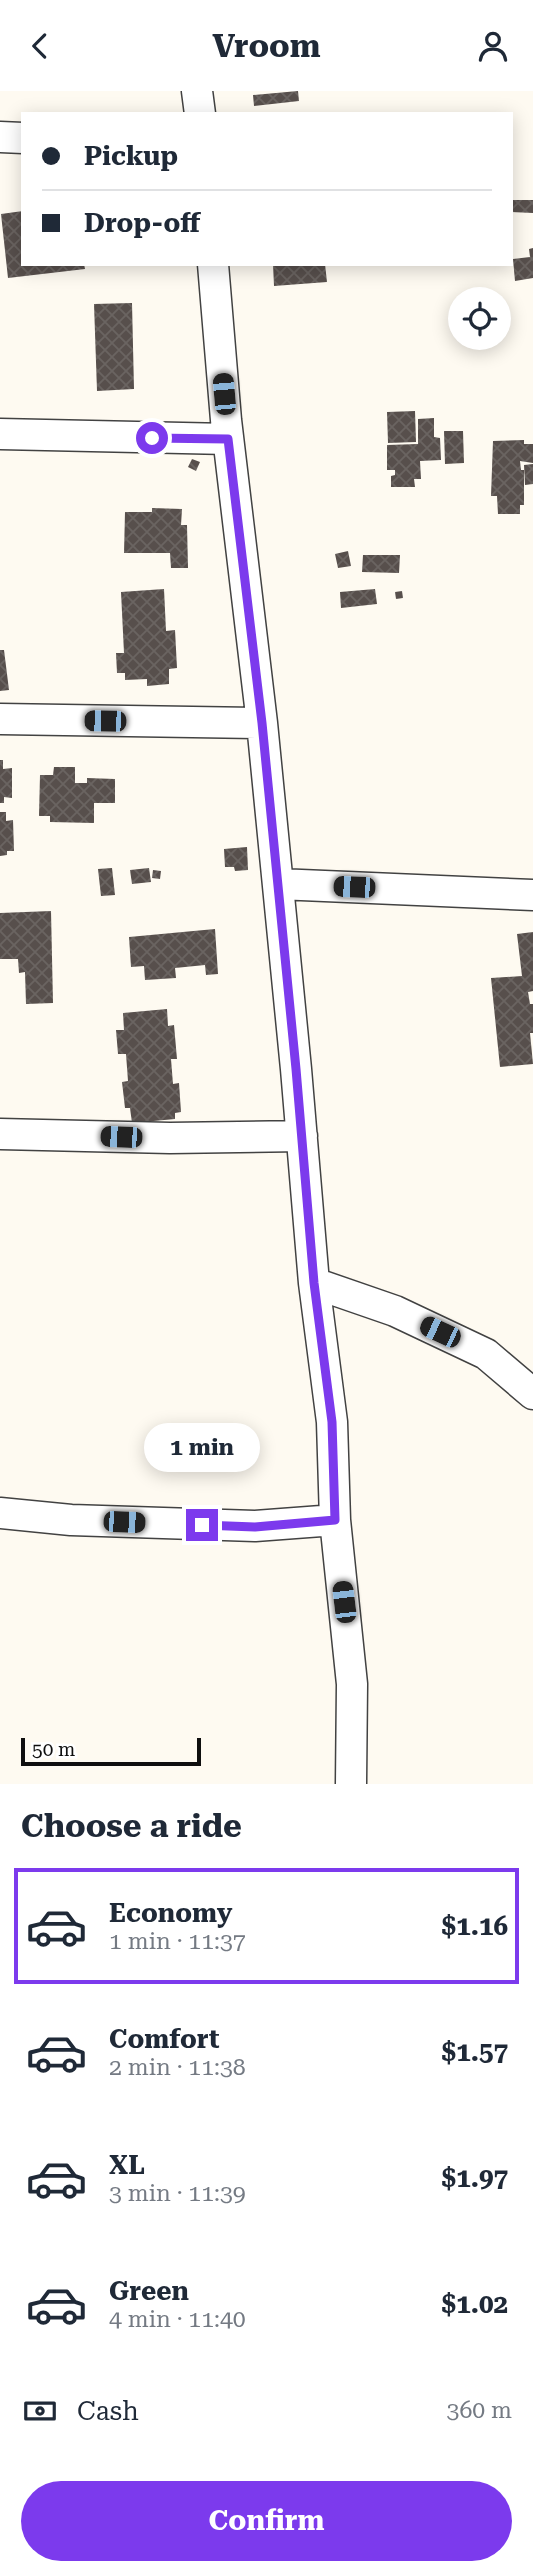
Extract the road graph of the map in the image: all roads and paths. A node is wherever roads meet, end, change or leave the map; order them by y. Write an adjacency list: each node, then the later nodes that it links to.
1 (197, 91): 2 (street)
2 (200, 112)
3 (0, 137): 4 (street)
4 (21, 138)
5 (213, 266): 7 (street)
6 (0, 434): 7 (street)
7 (228, 439): 9 (street)
8 (0, 719): 9 (street)
9 (262, 723): 10 (street)
10 (278, 884): 11 (street); 13 (street)
11 (533, 895)
12 (0, 1134): 13 (street)
13 (302, 1136): 14 (street)
14 (314, 1283): 15 (street); 17 (street)
15 (533, 1394)
16 (0, 1513): 17 (street)
17 (335, 1520): 18 (street)
18 (351, 1784)

